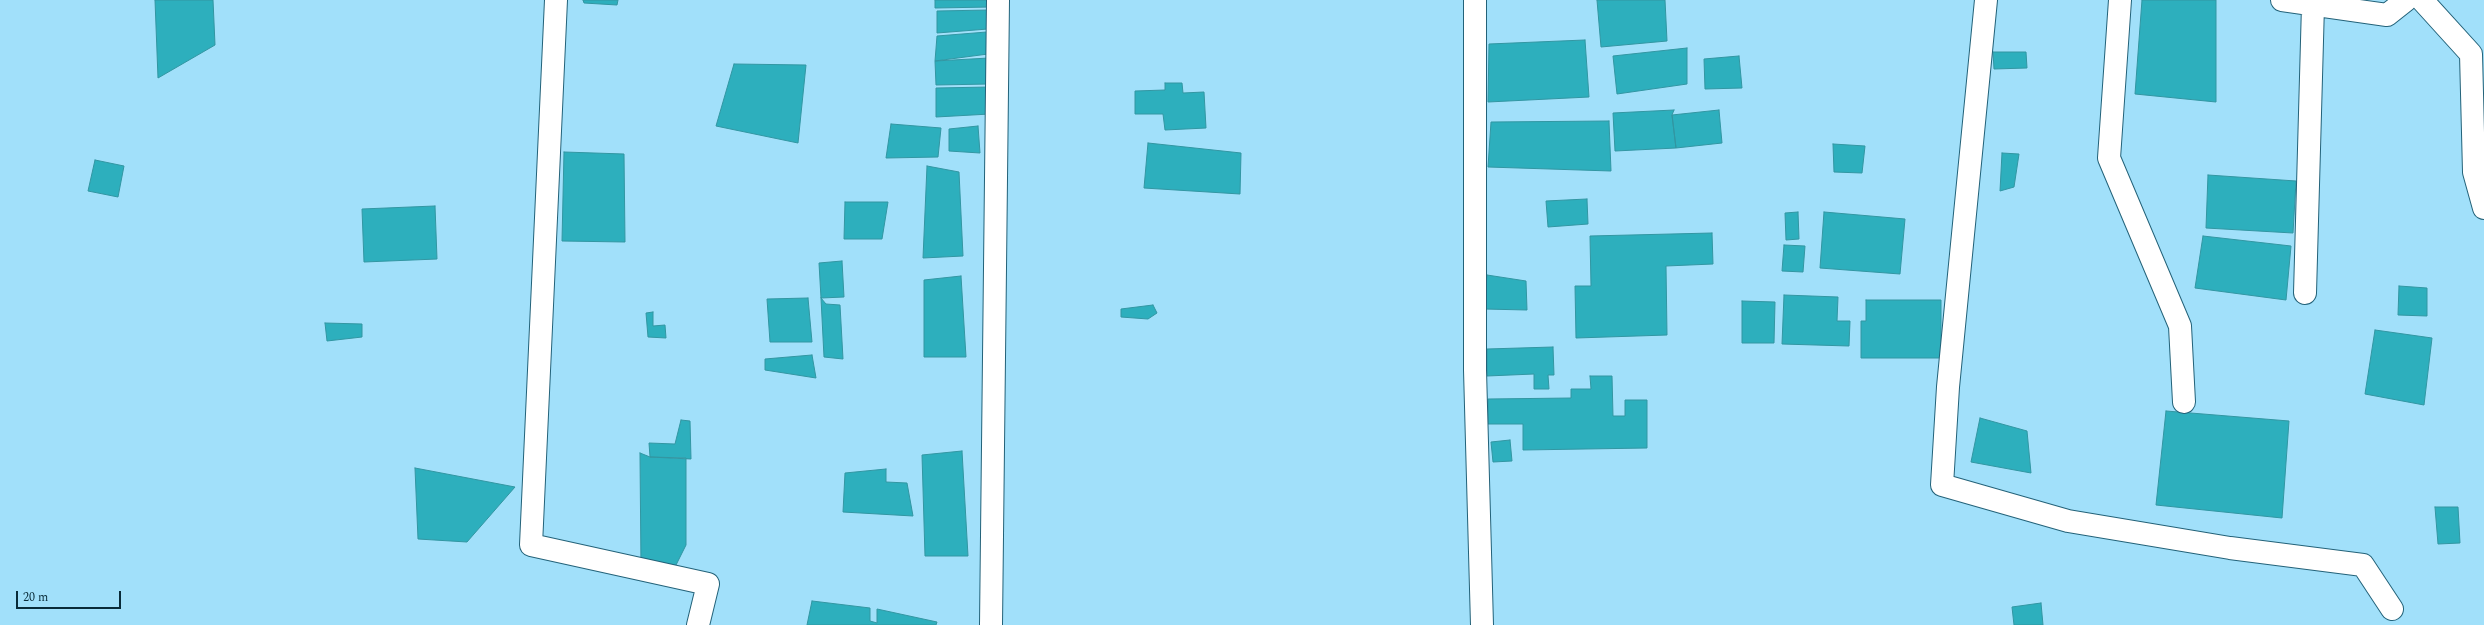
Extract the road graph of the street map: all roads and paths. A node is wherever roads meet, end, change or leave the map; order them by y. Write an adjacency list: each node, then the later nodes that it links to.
1 (556, 0): 14 (street)
2 (998, 0): 15 (street)
3 (1475, 0): 16 (street)
4 (1986, 0): 13 (street)
5 (2120, 0): 12 (street)
6 (2282, 0): 9 (street)
7 (2406, 0): 9 (street)
8 (2422, 0): 10 (street)
9 (2313, 5): 11 (street)
10 (2484, 208)
11 (2305, 294)
12 (2184, 402)
13 (2392, 609)
14 (698, 625)
15 (992, 625)
16 (1482, 625)

